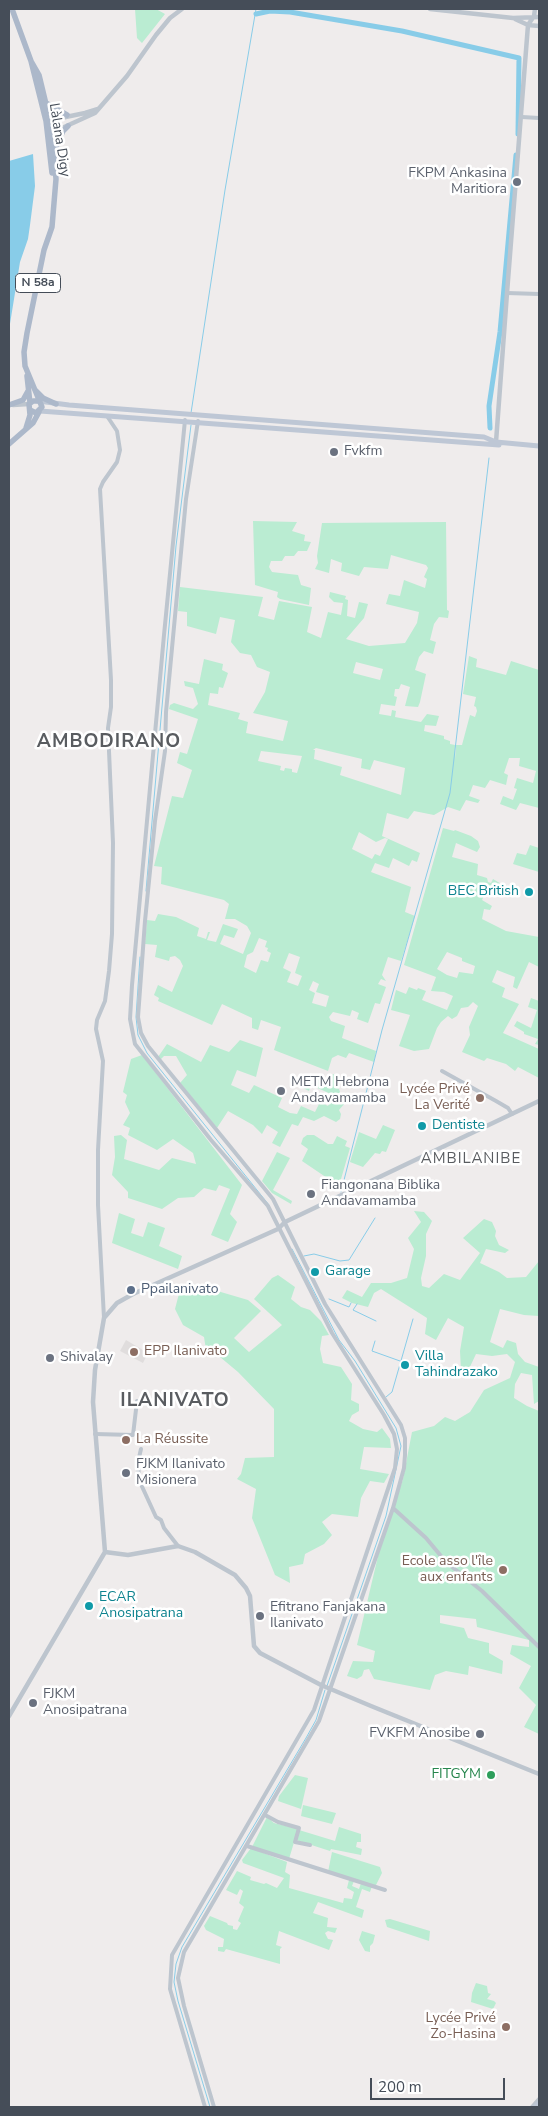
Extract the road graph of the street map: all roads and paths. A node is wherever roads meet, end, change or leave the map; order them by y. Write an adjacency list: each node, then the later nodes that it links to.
1 (12, 9): 9 (main road, Làlana Digy / N 58a)
2 (182, 9): 11 (street)
3 (430, 9): 6 (street)
4 (535, 9): 5 (street)
5 (537, 16): 6 (street); 7 (street)
6 (513, 18): 7 (street)
7 (528, 25): 8 (street); 13 (street)
8 (539, 26)
9 (31, 61): 10 (main road, Làlana Digy / N 58a); 15 (main road, Làlana Digy / N 58a)
10 (46, 103): 12 (main road); 15 (main road, Làlana Digy / N 58a)
11 (100, 108): 12 (street); 16 (street)
12 (68, 116): 15 (street)
13 (522, 117): 14 (street); 19 (street)
14 (539, 118)
15 (48, 125): 16 (street); 17 (main road, Làlana Digy / N 58a); 18 (main road, Làlana Digy / N 58a)
16 (68, 126): 17 (main road)
17 (55, 152): 18 (main road, Làlana Digy / N 58a)
18 (55, 194): 21 (main road, Làlana Digy / N 58a)
19 (506, 293): 20 (street); 32 (street)
20 (539, 294)
21 (31, 389): 22 (main road, N 58a); 23 (main road); 24 (main road); 25 (main road, N 58a)
22 (38, 401): 23 (main road); 25 (main road); 26 (main road)
23 (56, 404): 28 (main road)
24 (9, 405): 25 (street)
25 (30, 406): 26 (main road); 30 (main road, N 58a)
26 (40, 411): 27 (main road); 30 (main road)
27 (106, 414): 28 (main road); 39 (street)
28 (186, 417): 29 (main road); 38 (street)
29 (198, 418): 32 (main road); 37 (street)
30 (25, 430): 31 (main road)
31 (9, 444)
32 (499, 444): 33 (main road)
33 (539, 447)
34 (442, 1071): 36 (street)
35 (539, 1101): 36 (street)
36 (512, 1114): 37 (street)
37 (284, 1222): 38 (street); 43 (street)
38 (278, 1229): 39 (street); 47 (street)
39 (104, 1318): 41 (street)
40 (137, 1401): 41 (street)
41 (95, 1434): 45 (street)
42 (141, 1449): 44 (street)
43 (393, 1508): 46 (street); 48 (street)
44 (178, 1546): 45 (street); 47 (street)
45 (105, 1552): 49 (street)
46 (539, 1647)
47 (321, 1685): 48 (street); 57 (street)
48 (330, 1688): 50 (street); 51 (street)
49 (9, 1716)
50 (539, 1774)
51 (265, 1815): 52 (street); 53 (street)
52 (310, 1845)
53 (247, 1846): 54 (street); 58 (street)
54 (385, 1890)
55 (539, 2099): 59 (street)
56 (539, 2103): 60 (main road)
57 (205, 2107)
58 (214, 2107)
59 (532, 2107)
60 (536, 2107)

